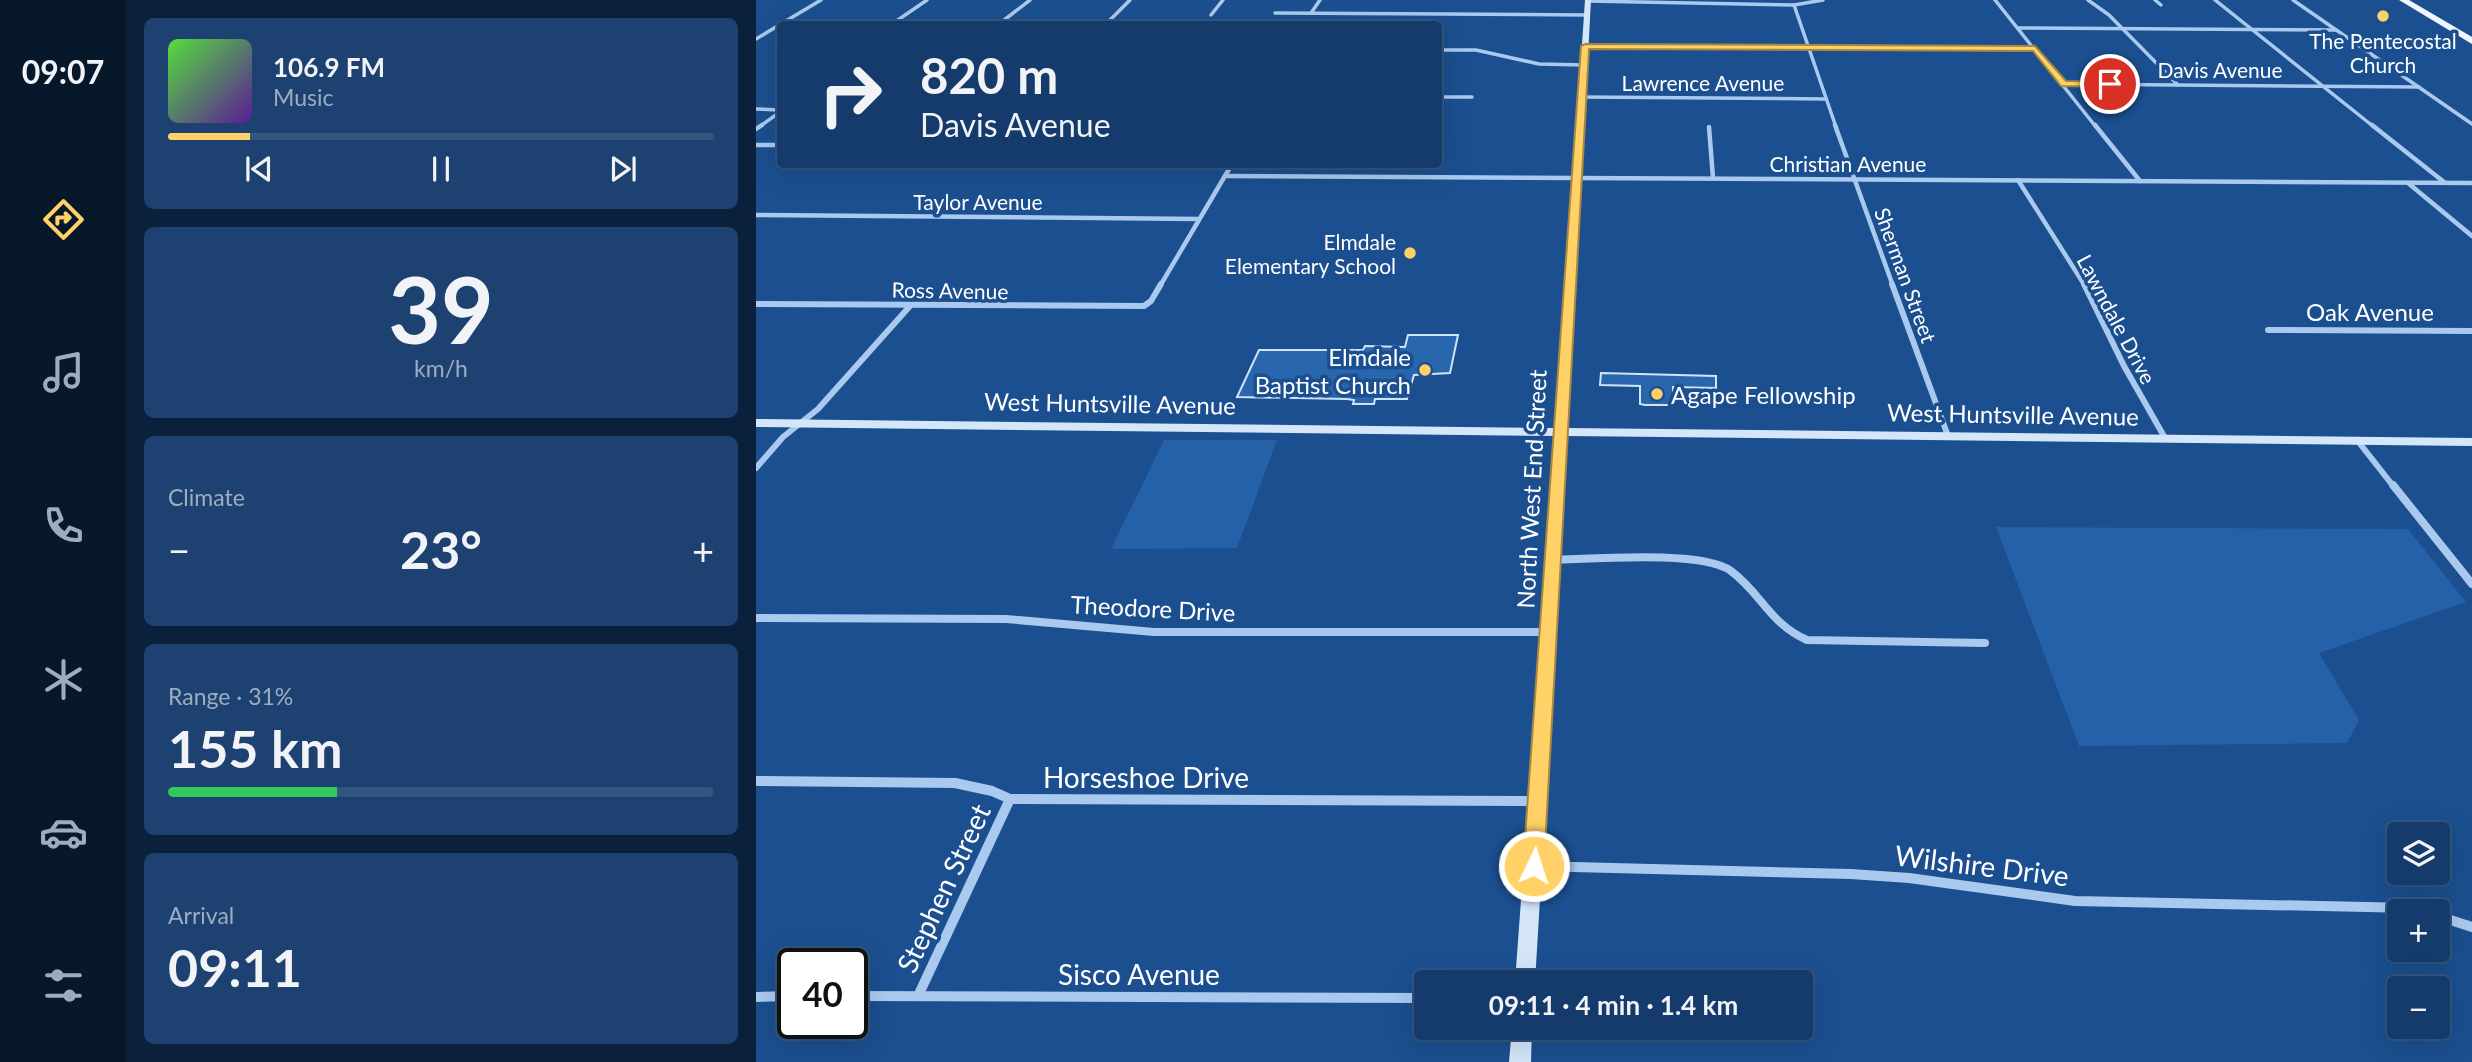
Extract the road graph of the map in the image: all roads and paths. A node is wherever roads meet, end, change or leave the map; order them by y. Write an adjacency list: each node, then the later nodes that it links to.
1 (821, 0): 21 (street)
2 (927, 0): 22 (street)
3 (1030, 0): 23 (street)
4 (1130, 0): 24 (street)
5 (1223, 0): 19 (street)
6 (1320, 0): 18 (street)
7 (1588, 0): 15 (street); 20 (street, North West End Street)
8 (1823, 0): 15 (street)
9 (1995, 0): 26 (street)
10 (2088, 0): 27 (street)
11 (2155, 0): 16 (street)
12 (2215, 0): 28 (street)
13 (2293, 0): 29 (street)
14 (2403, 0): 31 (main road)
15 (1794, 5): 33 (street, Sherman Street)
16 (2161, 5)
17 (1275, 13): 18 (street)
18 (1311, 13): 20 (street)
19 (1211, 15)
20 (1586, 15): 32 (street, North West End Street)
21 (785, 21)
22 (896, 21)
23 (1003, 21)
24 (1109, 21)
25 (777, 26): 30 (street)
26 (2018, 28): 27 (street); 34 (street)
27 (2122, 28): 28 (street); 38 (street)
28 (2251, 29): 29 (street); 39 (street)
29 (2336, 30): 40 (street)
30 (756, 38)
31 (2472, 41)
32 (1585, 46): 33 (street); 36 (street, North West End Street)
33 (1808, 48): 34 (street); 44 (street, Sherman Street)
34 (2035, 49): 37 (street)
35 (1442, 52): 36 (street)
36 (1584, 65): 43 (street, North West End Street)
37 (2064, 84): 38 (street, Davis Avenue); 59 (street)
38 (2178, 85): 39 (street, Davis Avenue)
39 (2322, 86): 40 (street, Davis Avenue); 61 (street)
40 (2419, 87): 48 (street)
41 (1442, 97): 42 (street)
42 (1472, 97)
43 (1581, 97): 44 (street, Lawrence Avenue); 55 (street, North West End Street)
44 (1826, 99): 57 (street, Sherman Street)
45 (777, 108): 46 (street)
46 (756, 110)
47 (777, 111): 50 (street)
48 (2472, 124)
49 (1709, 127): 56 (street)
50 (756, 129)
51 (756, 145): 52 (street)
52 (777, 145)
53 (1230, 168): 54 (street)
54 (1225, 176): 55 (street, Christian Avenue); 64 (street)
55 (1576, 178): 56 (street, Christian Avenue); 72 (street, North West End Street)
56 (1713, 178): 57 (street, Christian Avenue)
57 (1854, 179): 58 (street, Christian Avenue); 73 (street, Sherman Street)
58 (2018, 180): 59 (street, Christian Avenue); 74 (street, Lawndale Drive)
59 (2140, 181): 60 (street, Christian Avenue)
60 (2408, 183): 61 (street, Christian Avenue); 65 (street)
61 (2444, 183): 62 (street, Christian Avenue)
62 (2472, 183)
63 (756, 215): 64 (street, Taylor Avenue)
64 (1199, 219): 67 (street, Ross Avenue)
65 (2472, 236)
66 (756, 304): 67 (street, Ross Avenue)
67 (910, 306): 71 (street)
68 (2268, 330): 69 (street, Oak Avenue)
69 (2472, 331)
70 (756, 423): 71 (street, West Huntsville Avenue)
71 (800, 423): 72 (street, West Huntsville Avenue); 77 (street)
72 (1561, 431): 73 (street, West Huntsville Avenue); 78 (street, North West End Street)
73 (1948, 436): 74 (street, West Huntsville Avenue)
74 (2165, 438): 75 (street, West Huntsville Avenue)
75 (2357, 440): 76 (street, West Huntsville Avenue); 79 (street)
76 (2472, 442)
77 (756, 468)
78 (1554, 560): 81 (street, North West End Street); 82 (street)
79 (2472, 583)
80 (756, 618): 81 (street, Theodore Drive)
81 (1549, 632): 85 (street, North West End Street)
82 (1985, 643)
83 (756, 781): 84 (street, Horseshoe Drive)
84 (1010, 799): 85 (street, Horseshoe Drive); 93 (street, Stephen Street)
85 (1538, 802): 86 (street, North West End Street)
86 (1534, 866): 87 (street, Wilshire Drive); 90 (street, North West End Street)
87 (2387, 907)
88 (2450, 920): 89 (street)
89 (2472, 927)
90 (1526, 970)
91 (777, 996): 94 (street)
92 (868, 996): 93 (street, Sisco Avenue)
93 (918, 996): 95 (street, Sisco Avenue)
94 (756, 997)
95 (1414, 998)
96 (1521, 1040): 97 (street)
97 (1520, 1062)

